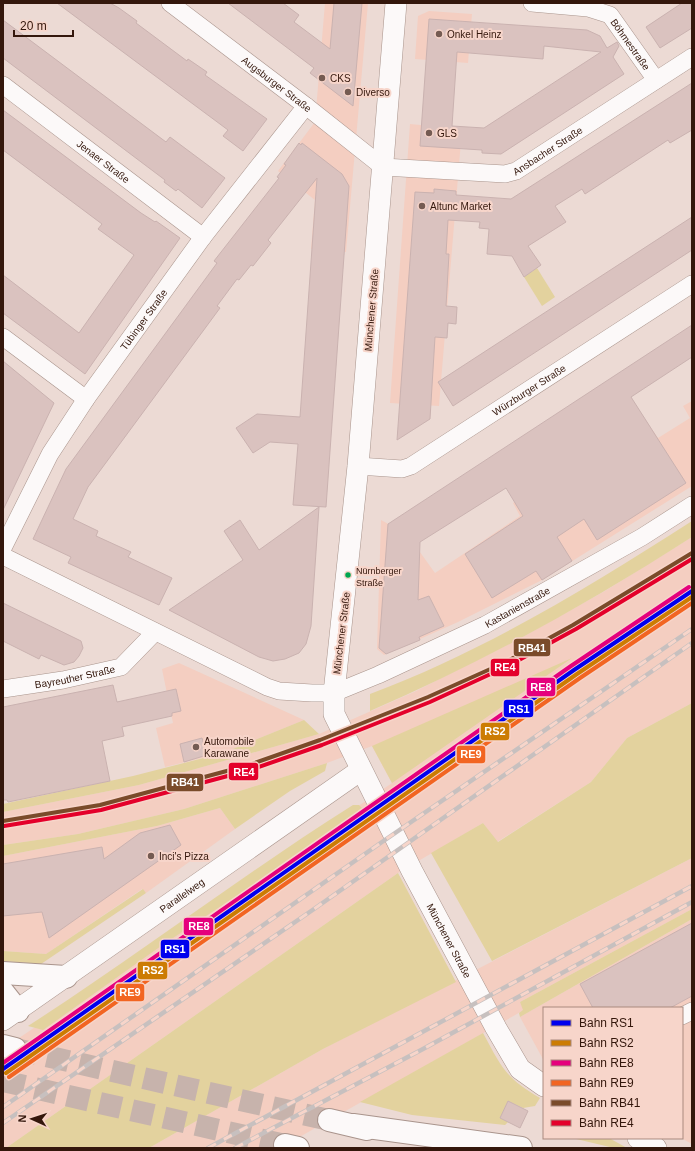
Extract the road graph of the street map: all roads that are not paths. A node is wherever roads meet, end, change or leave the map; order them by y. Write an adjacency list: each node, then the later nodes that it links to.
1 (170, 3): 7 (street, Augsburger Straße)
2 (396, 3): 8 (street, Münchener Straße)
3 (532, 3): 5 (street, Böhmestraße)
4 (692, 57): 5 (street, Ansbacher Straße)
5 (656, 80): 8 (street, Ansbacher Straße)
6 (3, 85): 9 (street, Jenaer Straße)
7 (306, 106): 8 (street, Augsburger Straße); 9 (street, Tübinger Straße)
8 (383, 167): 13 (street, Münchener Straße)
9 (203, 237): 12 (street, Tübinger Straße)
10 (692, 284): 13 (street, Würzburger Straße)
11 (3, 337): 12 (street)
12 (86, 399): 15 (street, Tübinger Straße)
13 (358, 466): 19 (street, Münchener Straße)
14 (692, 505): 19 (street, Kastanienstraße)
15 (3, 548)
16 (3, 556): 17 (street)
17 (155, 632): 18 (street, Bayreuther Straße); 19 (street)
18 (3, 688)
19 (334, 693): 20 (street, Münchener Straße)
20 (361, 770): 22 (street, Parallelweg); 27 (street, Münchener Straße)
21 (3, 973): 22 (highway)
22 (66, 977): 25 (street, Parallelweg)
23 (3, 992): 25 (highway)
24 (692, 1011): 26 (street)
25 (10, 1015)
26 (683, 1016)
27 (543, 1085)
28 (329, 1120): 29 (highway)
29 (353, 1125): 31 (highway); 32 (highway)
30 (640, 1139): 33 (street)
31 (434, 1148)
32 (521, 1148)
33 (656, 1148)

